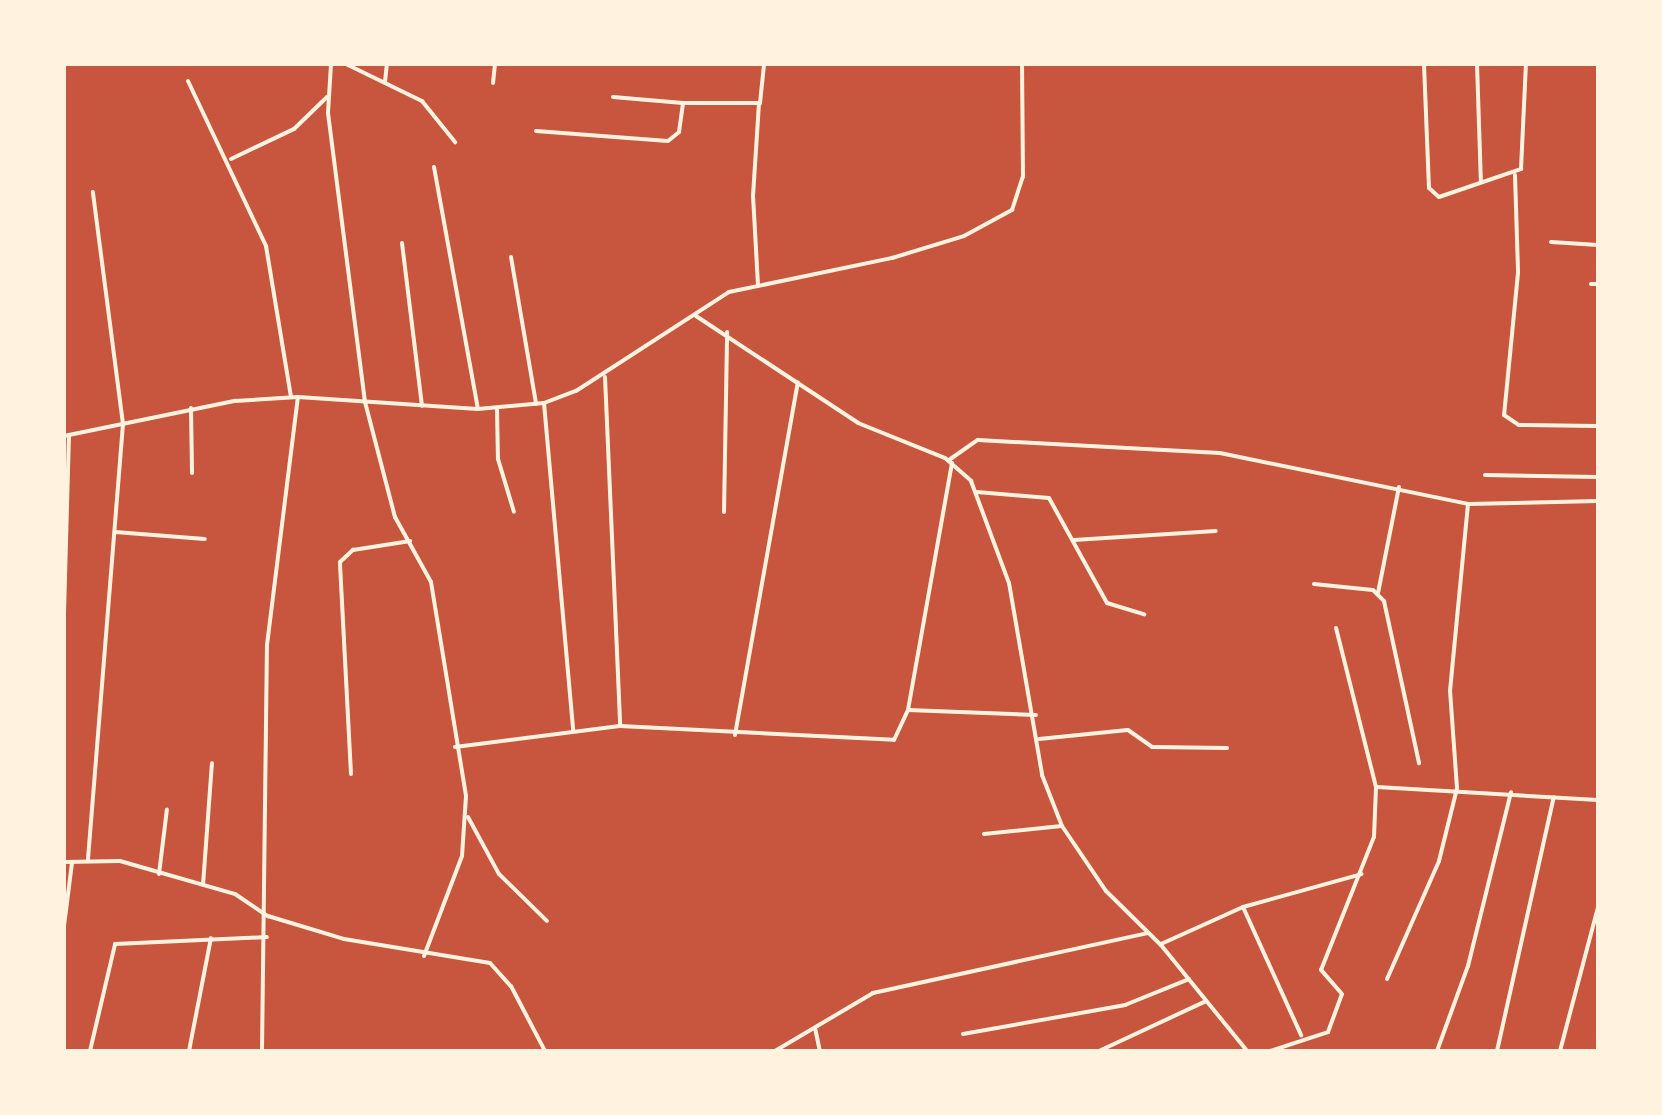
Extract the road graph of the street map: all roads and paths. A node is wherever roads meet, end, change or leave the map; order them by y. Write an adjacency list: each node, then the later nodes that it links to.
1 (331, 64): 13 (street)
2 (346, 64): 11 (street)
3 (387, 64): 11 (street)
4 (495, 64): 12 (street)
5 (764, 64): 16 (street)
6 (1022, 64): 30 (street)
7 (1424, 64): 22 (street)
8 (1477, 64): 22 (street)
9 (1526, 64): 21 (street)
10 (188, 81): 19 (street)
11 (385, 82): 18 (street)
12 (493, 83)
13 (327, 97): 19 (street); 37 (street)
14 (613, 97): 15 (street)
15 (683, 103): 16 (street); 17 (street)
16 (760, 103): 30 (street)
17 (536, 131)
18 (455, 142)
19 (231, 159): 35 (street)
20 (434, 167): 43 (street)
21 (1515, 175): 22 (street); 45 (street)
22 (1481, 182)
23 (93, 192): 44 (street)
24 (1551, 242): 26 (street)
25 (402, 243): 40 (street)
26 (1598, 245)
27 (511, 257): 39 (street)
28 (1591, 284): 29 (street)
29 (1598, 284)
30 (758, 285): 31 (street)
31 (696, 316): 32 (street); 33 (street)
32 (727, 332): 34 (street); 56 (street)
33 (605, 377): 38 (street); 69 (street)
34 (798, 383): 47 (street); 71 (street)
35 (291, 397): 36 (street); 42 (street)
36 (298, 397): 37 (street); 95 (street)
37 (365, 402): 40 (street); 61 (street)
38 (544, 403): 39 (street); 70 (street)
39 (536, 404): 41 (street)
40 (422, 406): 43 (street)
41 (497, 407): 43 (street); 55 (street)
42 (191, 408): 44 (street); 48 (street)
43 (478, 409)
44 (123, 424): 46 (street); 58 (street)
45 (1598, 426)
46 (66, 436): 64 (street)
47 (951, 462): 51 (street); 52 (street); 67 (street)
48 (192, 473)
49 (1485, 475): 50 (street)
50 (1598, 477)
51 (1399, 487): 54 (street); 63 (street)
52 (977, 492): 60 (street); 68 (street)
53 (1598, 501): 54 (street)
54 (1468, 504): 79 (street)
55 (514, 512)
56 (724, 512)
57 (1216, 531): 60 (street)
58 (115, 532): 59 (street); 87 (street)
59 (205, 539)
60 (1074, 540): 65 (street)
61 (410, 541): 73 (street); 77 (street)
62 (1314, 584): 63 (street)
63 (1378, 593): 76 (street)
64 (64, 613)
65 (1144, 614)
66 (1336, 628): 78 (street)
67 (908, 710): 68 (street); 71 (street)
68 (1036, 715): 72 (street)
69 (620, 726): 70 (street); 71 (street)
70 (573, 730): 73 (street)
71 (735, 735)
72 (1039, 739): 74 (street); 85 (street)
73 (455, 747): 84 (street)
74 (1227, 748)
75 (212, 763): 92 (street)
76 (1419, 763)
77 (351, 774)
78 (1376, 787): 79 (street); 91 (street)
79 (1457, 788): 80 (street); 104 (street)
80 (1511, 792): 81 (street); 118 (street)
81 (1554, 797): 82 (street); 119 (street)
82 (1598, 800)
83 (167, 809): 90 (street)
84 (467, 815): 96 (street); 102 (street)
85 (1062, 826): 86 (street); 98 (street)
86 (984, 834)
87 (88, 859): 89 (street); 90 (street)
88 (64, 862): 89 (street)
89 (72, 863): 97 (street)
90 (159, 874): 92 (street)
91 (1362, 874): 93 (street); 108 (street)
92 (203, 885): 95 (street)
93 (1243, 907): 101 (street); 108 (street)
94 (1598, 907): 120 (street)
95 (268, 916): 99 (street); 102 (street)
96 (547, 921)
97 (64, 926)
98 (1148, 933): 101 (street); 106 (street)
99 (267, 937): 100 (street); 111 (street)
100 (211, 938): 109 (street); 110 (street)
101 (1161, 945): 103 (street)
102 (424, 956): 112 (street)
103 (1189, 979): 105 (street); 107 (street)
104 (1387, 979)
105 (1206, 1001): 115 (street); 116 (street)
106 (815, 1028): 113 (street); 114 (street)
107 (963, 1034)
108 (1301, 1035): 117 (street)
109 (90, 1051)
110 (189, 1051)
111 (262, 1051)
112 (545, 1051)
113 (775, 1051)
114 (820, 1051)
115 (1099, 1051)
116 (1247, 1051)
117 (1270, 1051)
118 (1437, 1051)
119 (1497, 1051)
120 (1560, 1051)

